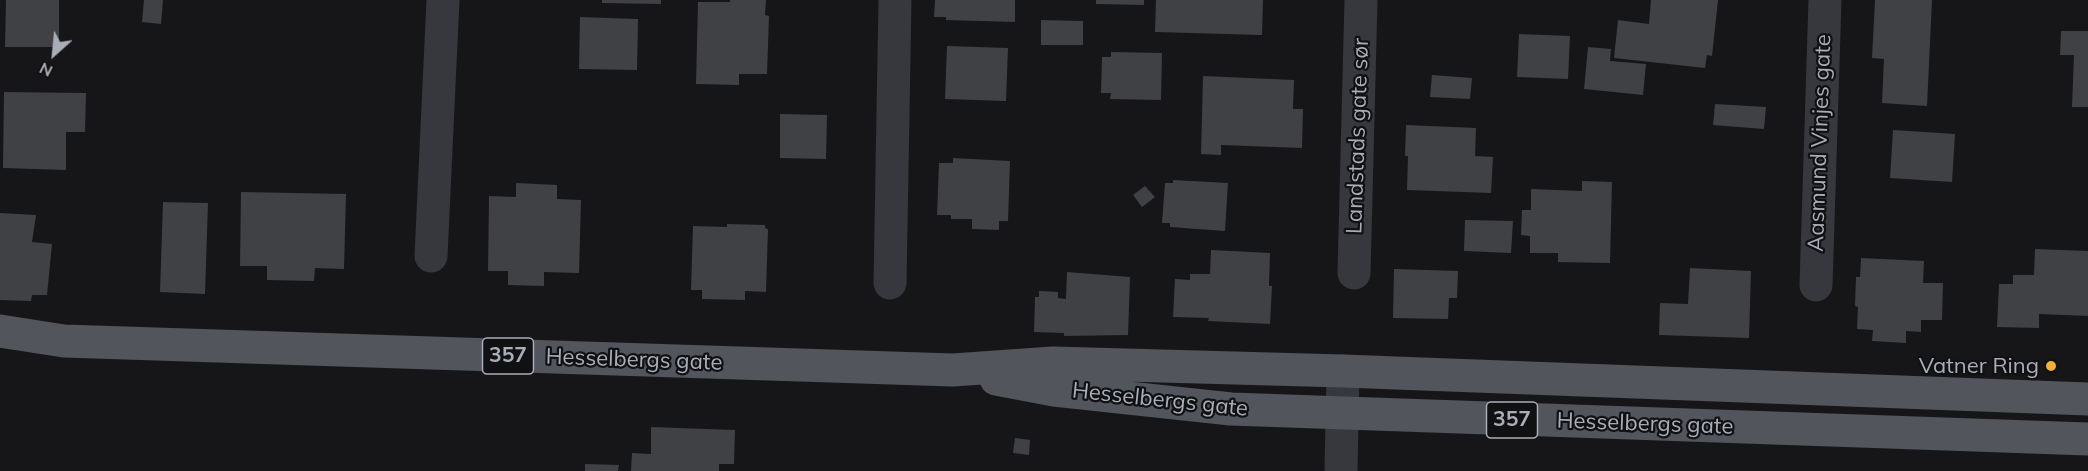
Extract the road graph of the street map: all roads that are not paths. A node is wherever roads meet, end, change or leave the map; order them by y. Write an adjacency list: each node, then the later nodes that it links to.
1 (443, 0): 5 (street)
2 (895, 0): 7 (street)
3 (1361, 0): 6 (street, Landstads gate sør)
4 (1825, 0): 8 (street, Aasmund Vinjes gate)
5 (431, 256)
6 (1354, 273)
7 (890, 283)
8 (1816, 285)
9 (0, 331): 10 (main road, Hesselbergs gate / 357)
10 (64, 341): 11 (main road, Hesselbergs gate / 357); 12 (main road, Hesselbergs gate / 357)
11 (0, 349)
12 (953, 370): 13 (main road, Hesselbergs gate / 357); 15 (main road, Hesselbergs gate / 357)
13 (1343, 371): 14 (main road, Hesselbergs gate / 357); 15 (street)
14 (2088, 399)
15 (1343, 414): 16 (main road, Hesselbergs gate / 357); 17 (street)
16 (2088, 439)
17 (1341, 471)

